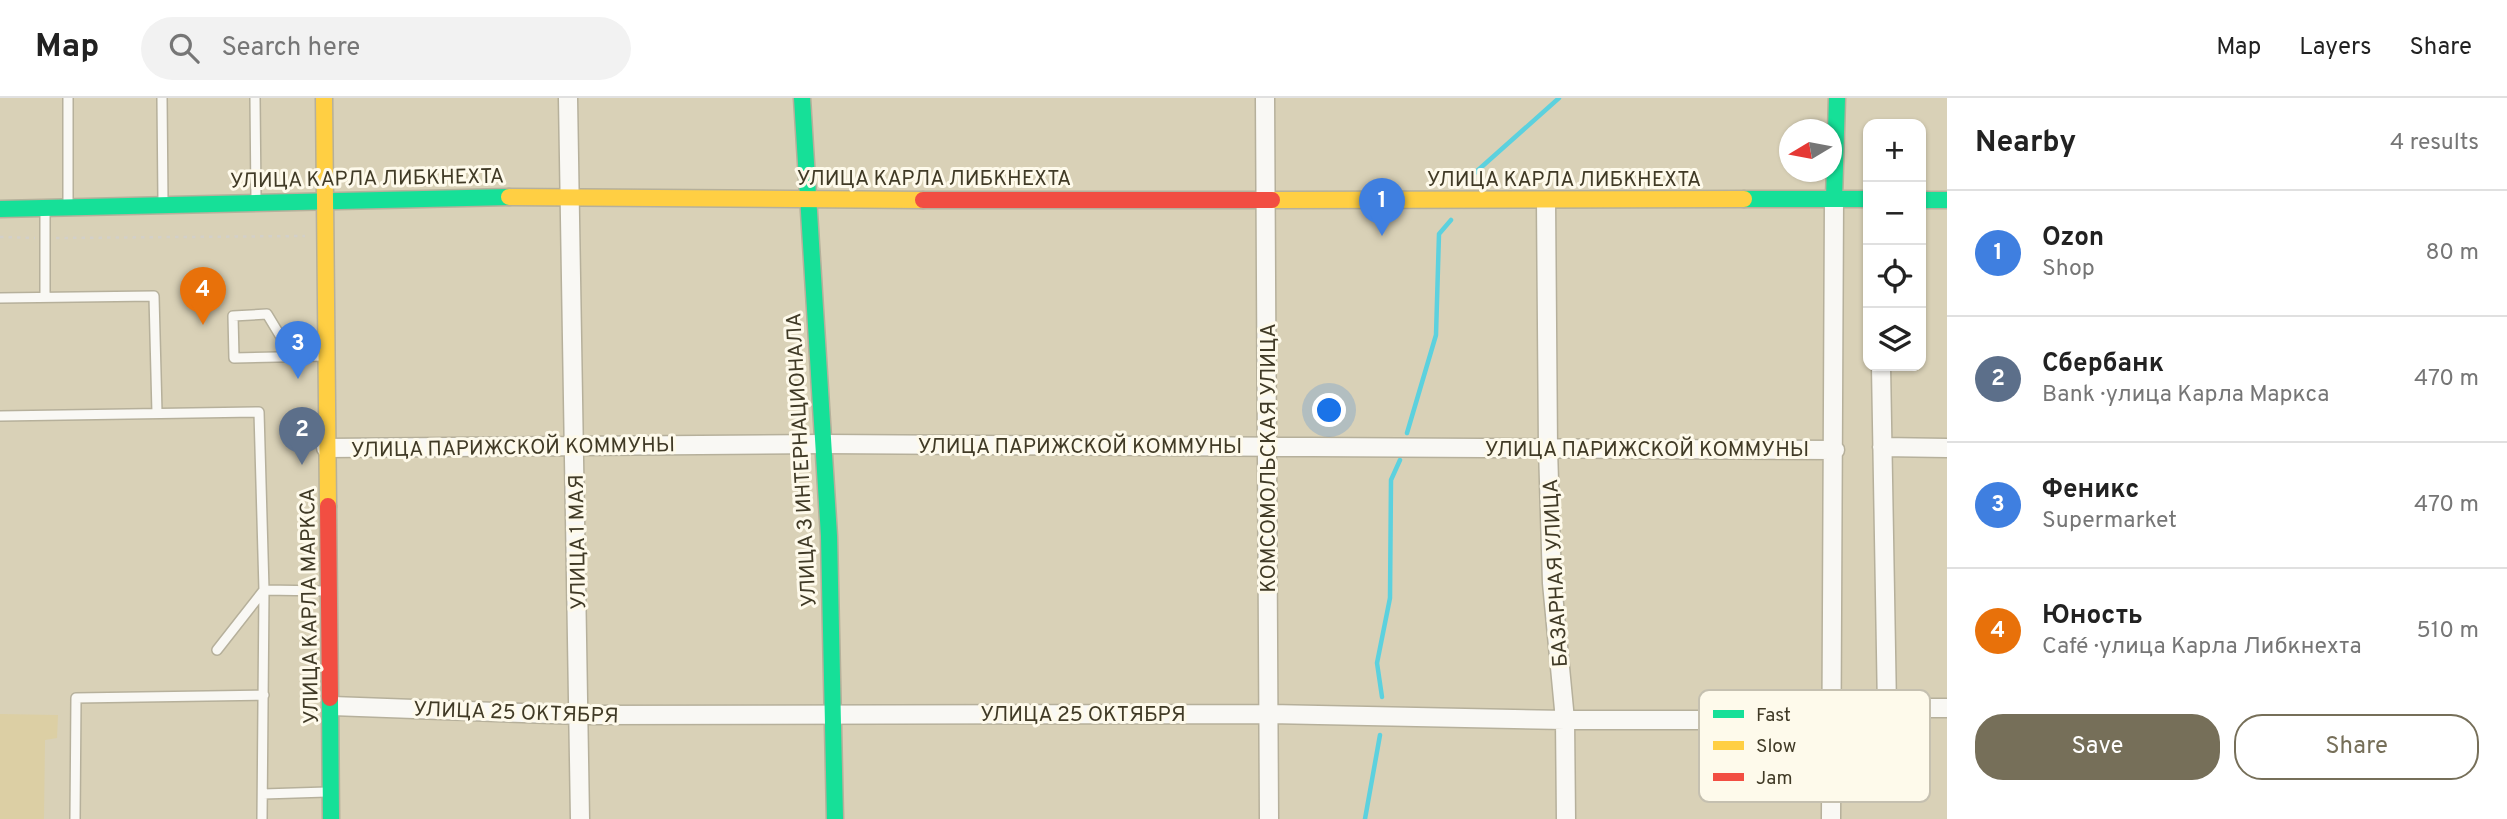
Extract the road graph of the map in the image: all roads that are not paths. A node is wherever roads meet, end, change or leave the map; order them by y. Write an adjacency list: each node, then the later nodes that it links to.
1 (68, 98): 20 (lane)
2 (162, 98): 19 (lane)
3 (255, 98): 17 (lane)
4 (324, 98): 11 (main road, УЛИЦА КАРЛА МАРКСА)
5 (568, 98): 9 (street, УЛИЦА 1 МАЯ)
6 (802, 98): 13 (main road, УЛИЦА 3 ИНТЕРНАЦИОНАЛА)
7 (1265, 98): 10 (street, КОМСОМОЛЬСКАЯ УЛИЦА)
8 (1837, 98): 12 (main road)
9 (569, 196): 11 (main road, УЛИЦА КАРЛА ЛИБКНЕХТА); 13 (main road, УЛИЦА КАРЛА ЛИБКНЕХТА); 31 (street, УЛИЦА 1 МАЯ)
10 (1268, 198): 13 (main road, УЛИЦА КАРЛА ЛИБКНЕХТА); 18 (main road, УЛИЦА КАРЛА ЛИБКНЕХТА); 34 (street, КОМСОМОЛЬСКАЯ УЛИЦА)
11 (325, 199): 17 (main road, УЛИЦА КАРЛА ЛИБКНЕХТА); 25 (main road, УЛИЦА КАРЛА МАРКСА)
12 (1834, 199): 14 (main road, УЛИЦА КАРЛА ЛИБКНЕХТА); 18 (main road, УЛИЦА КАРЛА ЛИБКНЕХТА); 37 (street)
13 (806, 200): 30 (main road, УЛИЦА 3 ИНТЕРНАЦИОНАЛА)
14 (1863, 200)
15 (1926, 200): 16 (main road)
16 (1947, 200)
17 (256, 201): 19 (main road, УЛИЦА КАРЛА ЛИБКНЕХТА)
18 (1546, 201): 36 (street, БАЗАРНАЯ УЛИЦА)
19 (163, 205): 20 (main road, УЛИЦА КАРЛА ЛИБКНЕХТА)
20 (68, 207): 21 (main road, УЛИЦА КАРЛА ЛИБКНЕХТА)
21 (45, 208): 22 (main road, УЛИЦА КАРЛА ЛИБКНЕХТА); 23 (lane)
22 (0, 209)
23 (45, 297): 24 (lane); 28 (lane)
24 (0, 298)
25 (326, 356): 26 (lane); 33 (main road, УЛИЦА КАРЛА МАРКСА)
26 (293, 357): 26 (lane)
27 (1881, 371): 32 (street)
28 (157, 413): 29 (lane); 38 (lane)
29 (0, 416)
30 (824, 444): 31 (street, УЛИЦА ПАРИЖСКОЙ КОММУНЫ); 34 (street, УЛИЦА ПАРИЖСКОЙ КОММУНЫ); 47 (main road, УЛИЦА 3 ИНТЕРНАЦИОНАЛА)
31 (575, 446): 33 (street, УЛИЦА ПАРИЖСКОЙ КОММУНЫ); 46 (street, УЛИЦА 1 МАЯ)
32 (1882, 447): 35 (street); 42 (street)
33 (326, 448): 39 (main road, УЛИЦА КАРЛА МАРКСА)
34 (1269, 448): 36 (street, УЛИЦА ПАРИЖСКОЙ КОММУНЫ); 45 (street, КОМСОМОЛЬСКАЯ УЛИЦА)
35 (1947, 448)
36 (1548, 449): 37 (street, УЛИЦА ПАРИЖСКОЙ КОММУНЫ); 48 (street, БАЗАРНАЯ УЛИЦА)
37 (1835, 450): 41 (street)
38 (264, 590): 39 (lane); 40 (lane); 43 (lane)
39 (331, 591): 44 (main road, УЛИЦА КАРЛА МАРКСА)
40 (217, 650)
41 (1833, 690)
42 (1887, 690)
43 (264, 695): 51 (lane); 52 (lane)
44 (332, 706): 46 (street, УЛИЦА 25 ОКТЯБРЯ); 50 (main road, УЛИЦА КАРЛА МАРКСА)
45 (1268, 714): 47 (street, УЛИЦА 25 ОКТЯБРЯ); 48 (street, УЛИЦА 25 ОКТЯБРЯ); 57 (street, КОМСОМОЛЬСКАЯ УЛИЦА)
46 (580, 715): 47 (street, УЛИЦА 25 ОКТЯБРЯ); 55 (street, УЛИЦА 1 МАЯ)
47 (835, 715): 56 (main road, УЛИЦА 3 ИНТЕРНАЦИОНАЛА)
48 (1565, 720): 49 (street, УЛИЦА 25 ОКТЯБРЯ); 58 (street, БАЗАРНАЯ УЛИЦА)
49 (1699, 720)
50 (331, 792): 51 (lane); 54 (main road, УЛИЦА КАРЛА МАРКСА)
51 (263, 793): 53 (lane)
52 (75, 819)
53 (262, 819)
54 (331, 819)
55 (580, 819)
56 (835, 819)
57 (1269, 819)
58 (1566, 819)

